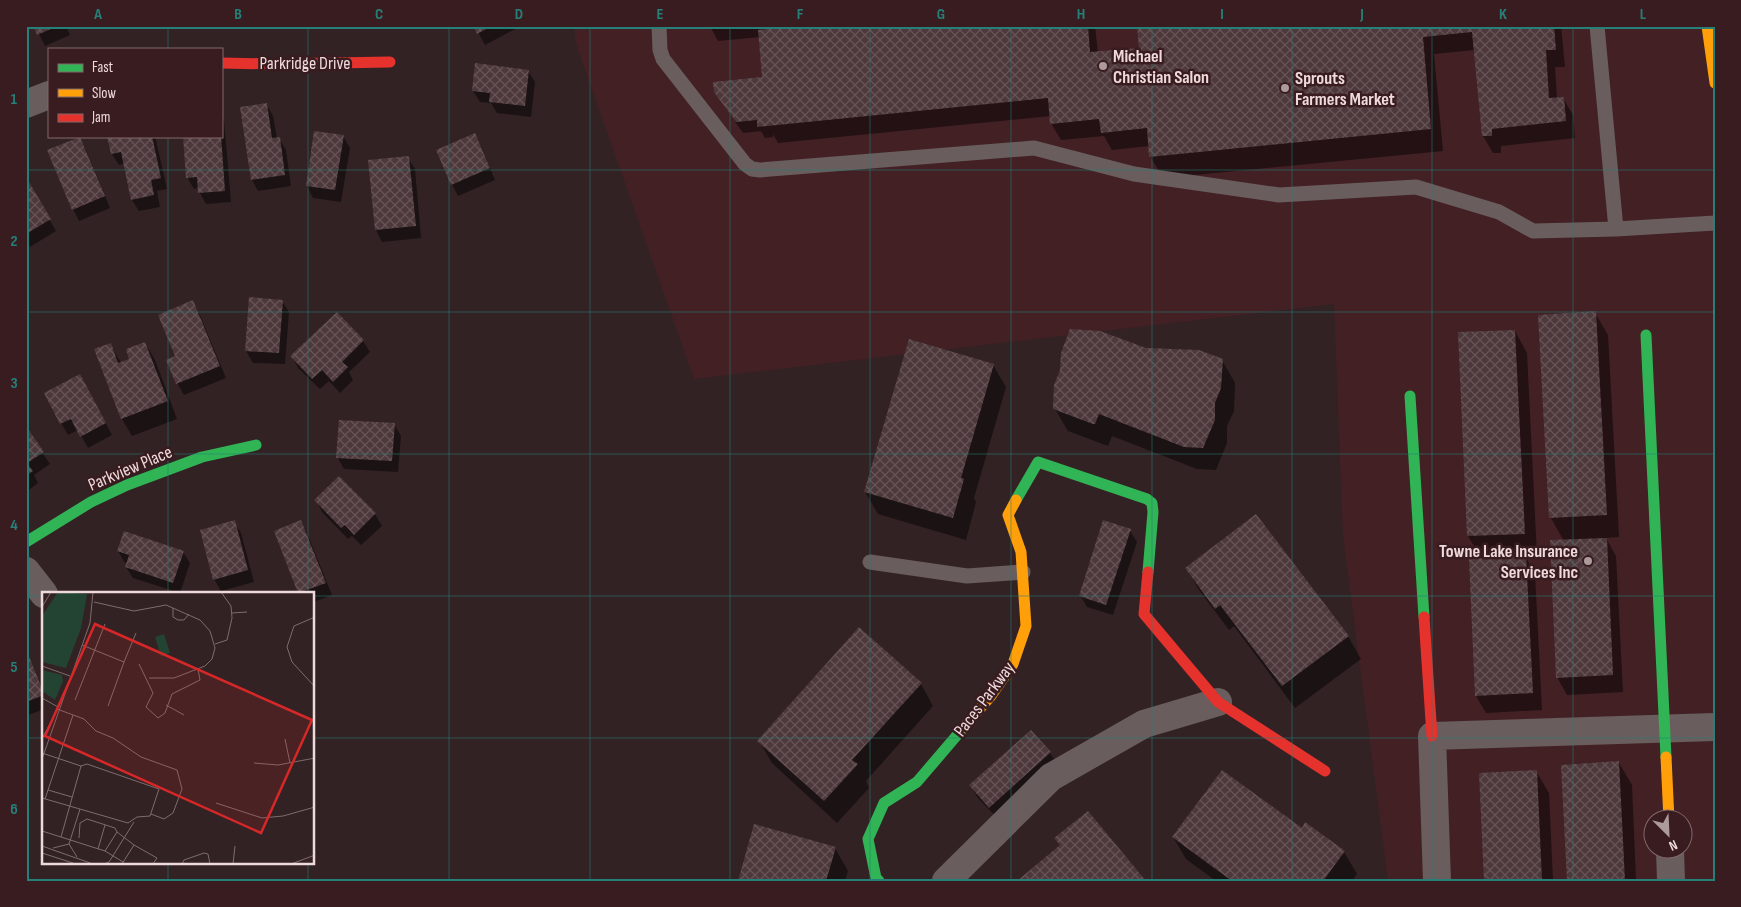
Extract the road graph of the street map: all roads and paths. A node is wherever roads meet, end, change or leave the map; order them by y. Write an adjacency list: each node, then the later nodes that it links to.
1 (660, 26): 10 (lane)
2 (1597, 26): 10 (lane)
3 (1707, 26): 6 (street)
4 (390, 62): 5 (street, Parkridge Drive)
5 (222, 63)
6 (1715, 83)
7 (48, 95): 8 (street)
8 (26, 104)
9 (1715, 223): 10 (lane)
10 (1616, 230)
11 (1646, 335): 21 (street)
12 (1410, 396): 22 (street)
13 (256, 445): 14 (street, Parkview Place)
14 (26, 542)
15 (870, 562): 17 (lane)
16 (26, 571): 18 (street)
17 (1023, 572): 19 (street, Paces Parkway); 26 (street, Paces Parkway)
18 (42, 592)
19 (1218, 702): 23 (street); 27 (street)
20 (1715, 726): 21 (street)
21 (1666, 728): 22 (street); 24 (street)
22 (1432, 736): 28 (street)
23 (1325, 770)
24 (1669, 810)
25 (1670, 860): 29 (street)
26 (879, 881)
27 (946, 881)
28 (1437, 881)
29 (1671, 881)

